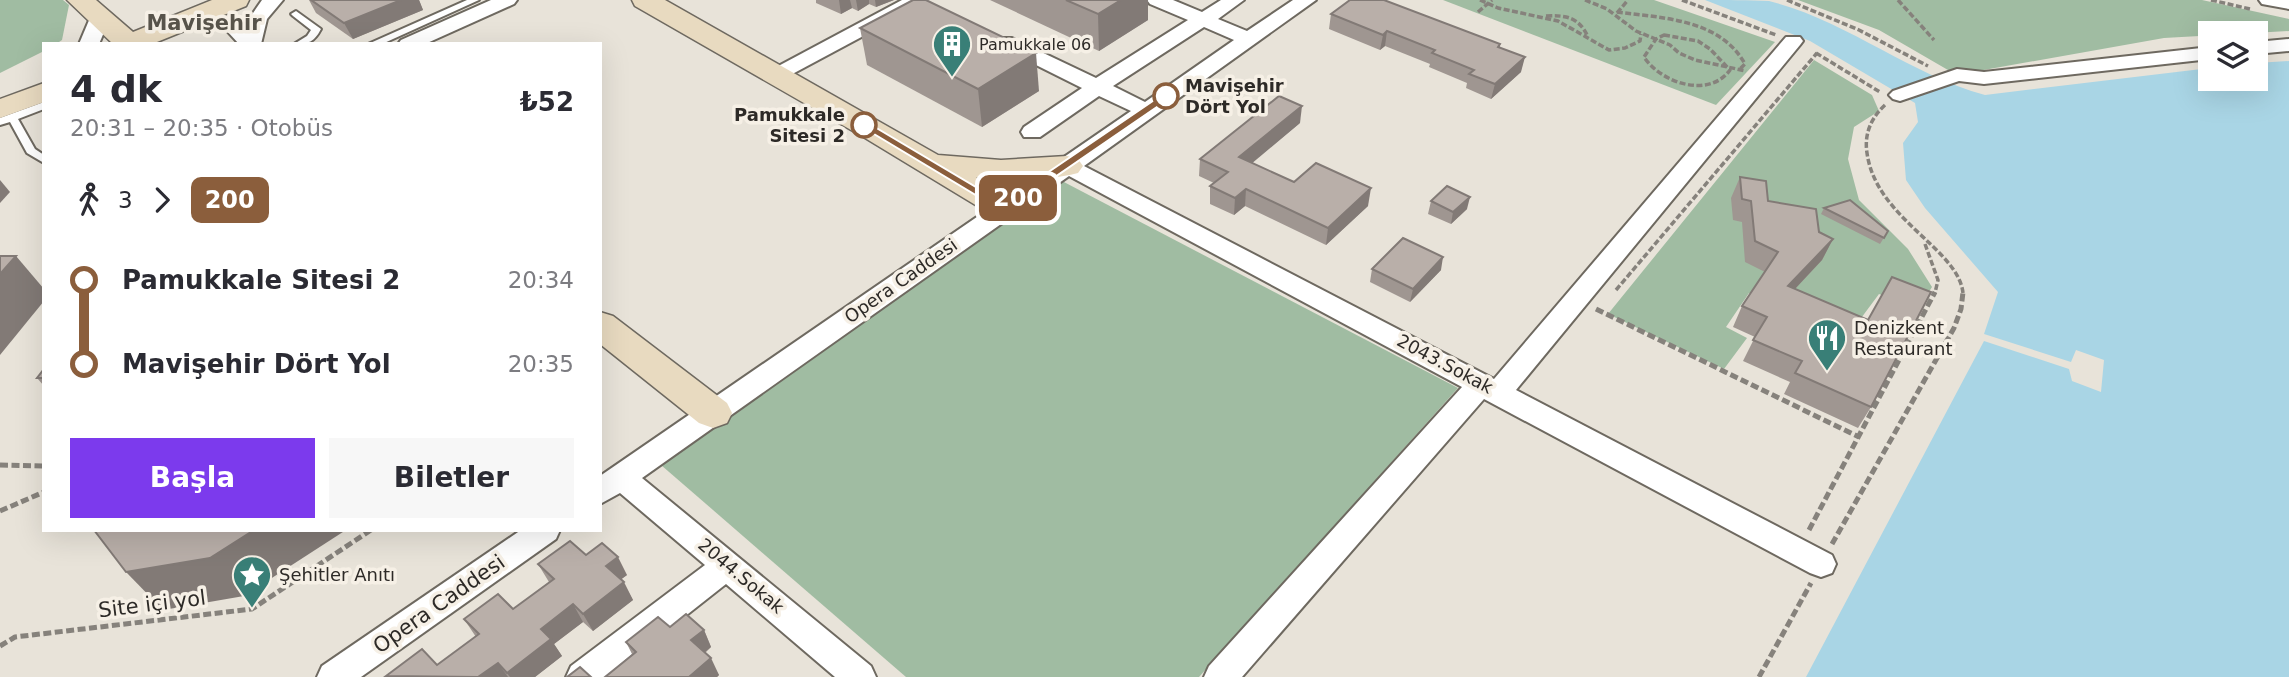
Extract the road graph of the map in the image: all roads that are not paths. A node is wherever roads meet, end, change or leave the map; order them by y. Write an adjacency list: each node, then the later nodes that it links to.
1 (236, 0): 15 (street)
2 (265, 0): 15 (street)
3 (273, 0): 25 (street)
4 (475, 0): 27 (lane)
5 (507, 0): 28 (street)
6 (645, 0): 32 (street)
7 (1157, 0): 16 (street)
8 (1234, 0): 16 (street)
9 (1306, 0): 18 (street, Opera Caddesi)
10 (2269, 0): 12 (street)
11 (921, 2): 32 (street)
12 (2289, 3)
13 (90, 9): 20 (street); 21 (street)
14 (296, 14): 26 (lane)
15 (205, 18): 22 (street); 23 (street); 24 (street)
16 (1203, 20): 18 (street); 34 (street)
17 (989, 35): 34 (street)
18 (1248, 39): 39 (street, Opera Caddesi)
19 (1793, 41): 47 (street)
20 (89, 42)
21 (128, 42)
22 (132, 42)
23 (165, 42)
24 (248, 42)
25 (250, 42)
26 (303, 42)
27 (378, 42)
28 (412, 42)
29 (2289, 45): 30 (street)
30 (2268, 47)
31 (2198, 54): 36 (street)
32 (776, 75): 43 (street)
33 (42, 78): 38 (street)
34 (1097, 87): 39 (street); 41 (street)
35 (42, 93): 38 (street)
36 (1897, 97)
37 (42, 105): 38 (lane)
38 (4, 106): 40 (lane); 42 (lane)
39 (1145, 110): 44 (street, Opera Caddesi)
40 (0, 122)
41 (1032, 132)
42 (42, 159)
43 (926, 162): 44 (street); 45 (street)
44 (1067, 166): 45 (street, Opera Caddesi); 47 (street, 2043.Sokak)
45 (1004, 208): 48 (street, Opera Caddesi)
46 (602, 328): 48 (street)
47 (1490, 387): 51 (street, 2043.Sokak); 56 (street)
48 (713, 413): 49 (street, Opera Caddesi)
49 (611, 484): 52 (street, 2044.Sokak)
50 (542, 532): 53 (street, Opera Caddesi)
51 (1821, 564)
52 (728, 565): 54 (street); 55 (street, 2044.Sokak)
53 (334, 677)
54 (583, 677)
55 (859, 677)
56 (1221, 677)

